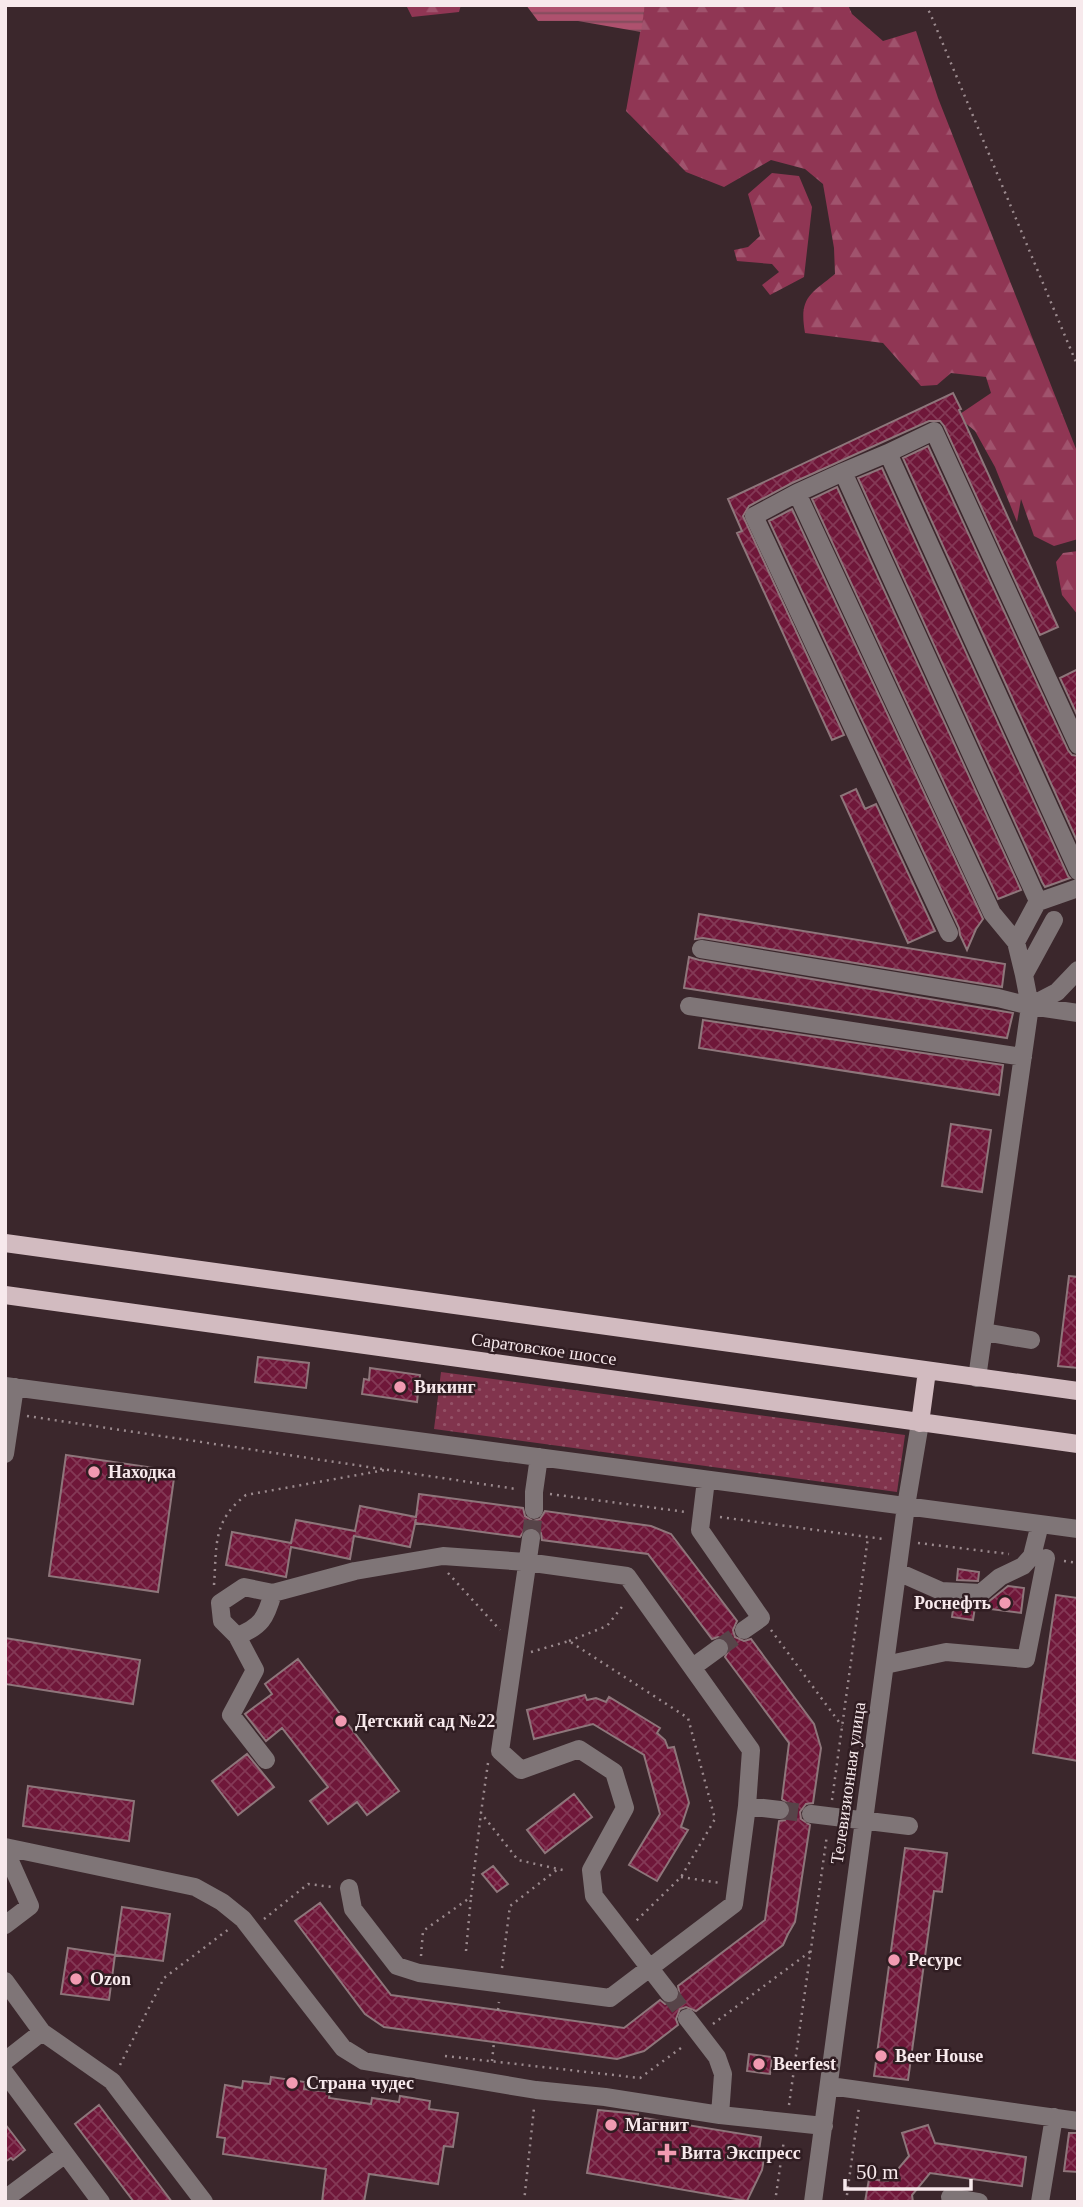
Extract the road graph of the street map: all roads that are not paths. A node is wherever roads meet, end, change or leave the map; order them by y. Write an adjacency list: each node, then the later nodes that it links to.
1 (888, 453): 2 (street); 4 (street); 5 (street)
2 (843, 472): 3 (street); 7 (street)
3 (797, 493): 9 (street); 10 (street)
4 (1078, 745)
5 (1078, 871)
6 (1078, 888): 7 (street)
7 (1038, 902): 10 (street)
8 (1054, 920): 13 (street)
9 (950, 933)
10 (1016, 942): 13 (street)
11 (701, 949): 15 (street)
12 (1078, 970): 15 (street)
13 (1024, 975): 15 (street)
14 (689, 1006): 17 (street)
15 (1030, 1006): 16 (street); 17 (street)
16 (1078, 1013)
17 (1023, 1057): 20 (street)
18 (5, 1243): 22 (main road, Саратовское шоссе)
19 (5, 1295): 26 (main road, Саратовское шоссе)
20 (984, 1332): 21 (street); 23 (street)
21 (1031, 1340)
22 (927, 1371): 23 (main road, Саратовское шоссе); 26 (main road, Телевизионная улица)
23 (977, 1378): 25 (main road, Саратовское шоссе)
24 (10, 1386): 28 (street); 29 (street)
25 (1078, 1391)
26 (920, 1423): 27 (main road, Саратовское шоссе); 31 (street, Телевизионная улица)
27 (1078, 1444)
28 (5, 1454)
29 (539, 1457): 30 (street); 32 (street)
30 (706, 1480): 31 (street); 40 (street)
31 (906, 1506): 33 (street); 38 (street, Телевизионная улица)
32 (534, 1510)
33 (1040, 1524): 34 (street); 38 (street)
34 (1078, 1529)
35 (531, 1538): 37 (street)
36 (1046, 1558): 43 (street)
37 (526, 1562): 39 (street); 44 (street); 54 (street)
38 (898, 1572): 43 (street, Телевизионная улица)
39 (273, 1593): 41 (street); 41 (street)
40 (744, 1630)
41 (237, 1636): 45 (street)
42 (719, 1648): 44 (street)
43 (885, 1665): 49 (street, Телевизионная улица)
44 (693, 1667): 46 (street)
45 (266, 1760)
46 (747, 1806): 47 (street); 54 (street)
47 (780, 1810)
48 (811, 1814): 49 (street)
49 (864, 1822): 50 (street); 61 (street, Телевизионная улица)
50 (909, 1826)
51 (5, 1849): 53 (street); 62 (street)
52 (349, 1888): 54 (street)
53 (5, 1925)
54 (650, 1968): 56 (street)
55 (5, 1981): 58 (street)
56 (669, 1993)
57 (687, 2018): 62 (street)
58 (42, 2032): 59 (street); 70 (street)
59 (5, 2061)
60 (5, 2073): 66 (street)
61 (830, 2085): 63 (street); 65 (street, Телевизионная улица)
62 (720, 2115): 65 (street)
63 (1054, 2117): 64 (street); 73 (street)
64 (1078, 2121)
65 (824, 2126): 71 (street, Телевизионная улица)
66 (64, 2155): 68 (street); 69 (street)
67 (950, 2197): 72 (street)
68 (5, 2199)
69 (101, 2202)
70 (204, 2202)
71 (813, 2202)
72 (979, 2202)
73 (1040, 2202)

